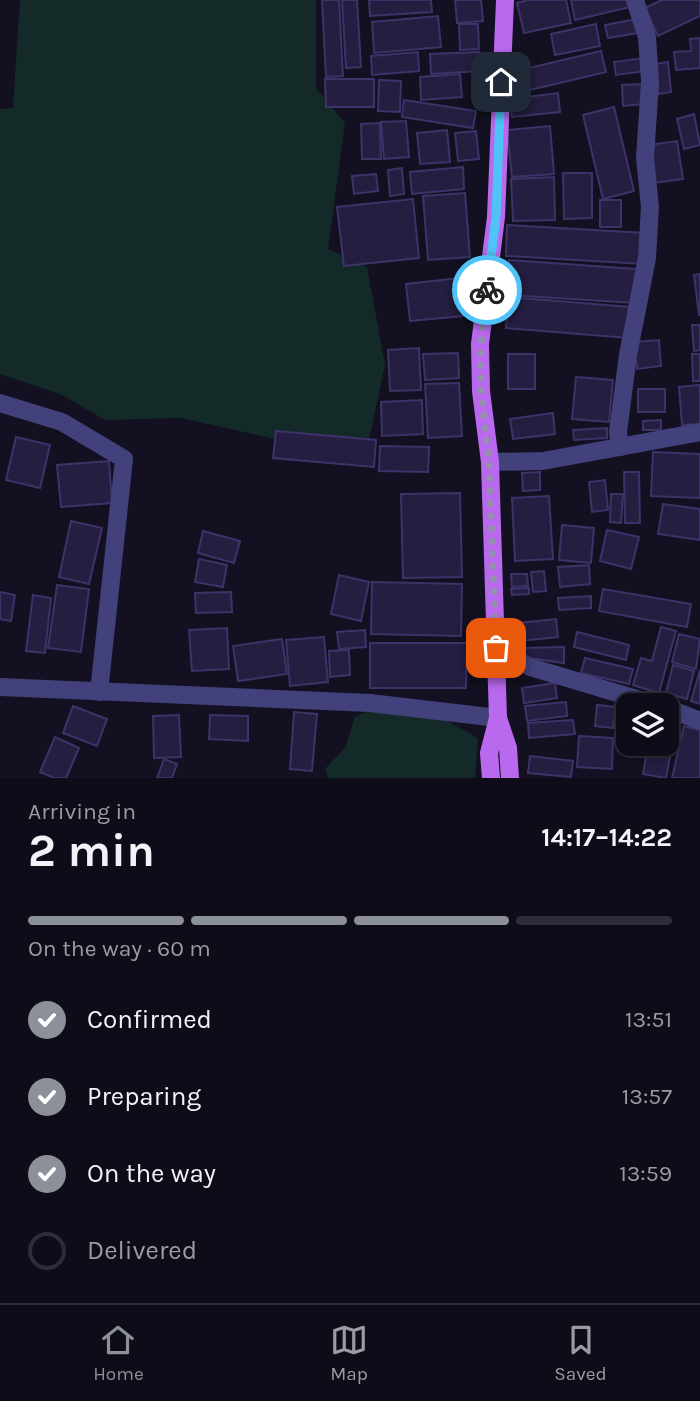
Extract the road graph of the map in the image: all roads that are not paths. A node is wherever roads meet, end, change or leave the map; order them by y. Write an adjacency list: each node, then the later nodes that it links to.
1 (505, 0): 6 (main road)
2 (635, 0): 5 (street)
3 (0, 403): 9 (street)
4 (700, 432): 5 (street)
5 (620, 447): 6 (street)
6 (489, 462): 7 (main road)
7 (496, 648): 10 (street); 12 (main road)
8 (0, 687): 9 (street)
9 (99, 692): 12 (street)
10 (617, 693)
11 (679, 713): 13 (street)
12 (498, 718): 14 (main road); 15 (main road)
13 (700, 721)
14 (491, 778)
15 (510, 778)

